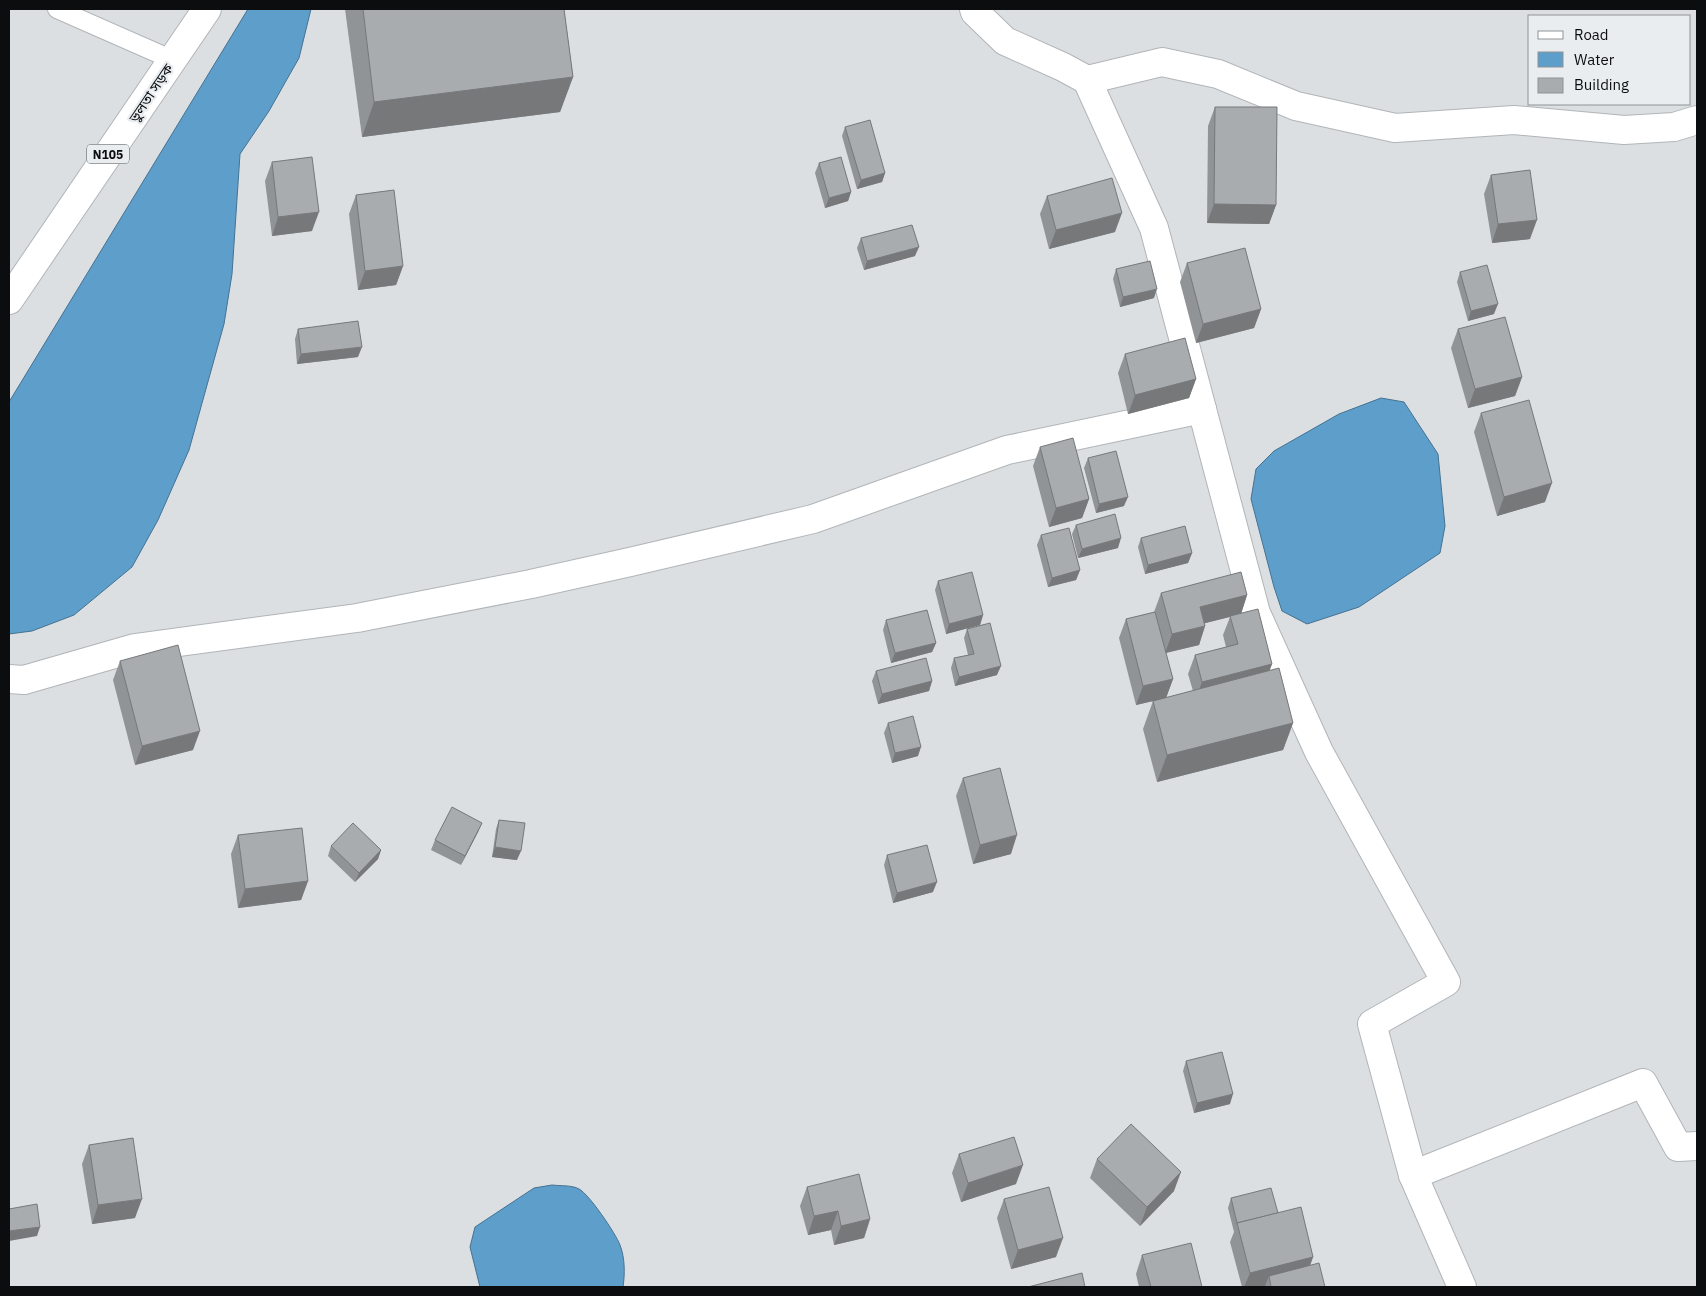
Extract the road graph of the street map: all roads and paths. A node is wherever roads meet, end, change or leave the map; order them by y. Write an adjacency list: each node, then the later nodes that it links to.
1 (57, 9): 4 (lane)
2 (207, 9): 4 (main road, ভুলতা সড়ক / N105)
3 (974, 9): 5 (main road)
4 (173, 60): 7 (main road, ভুলতা সড়ক / N105)
5 (1087, 80): 6 (main road); 8 (main road)
6 (1697, 120)
7 (9, 300)
8 (1202, 409): 9 (main road); 11 (main road)
9 (9, 679)
10 (1697, 1146): 11 (main road)
11 (1412, 1174): 12 (main road)
12 (1462, 1287)

